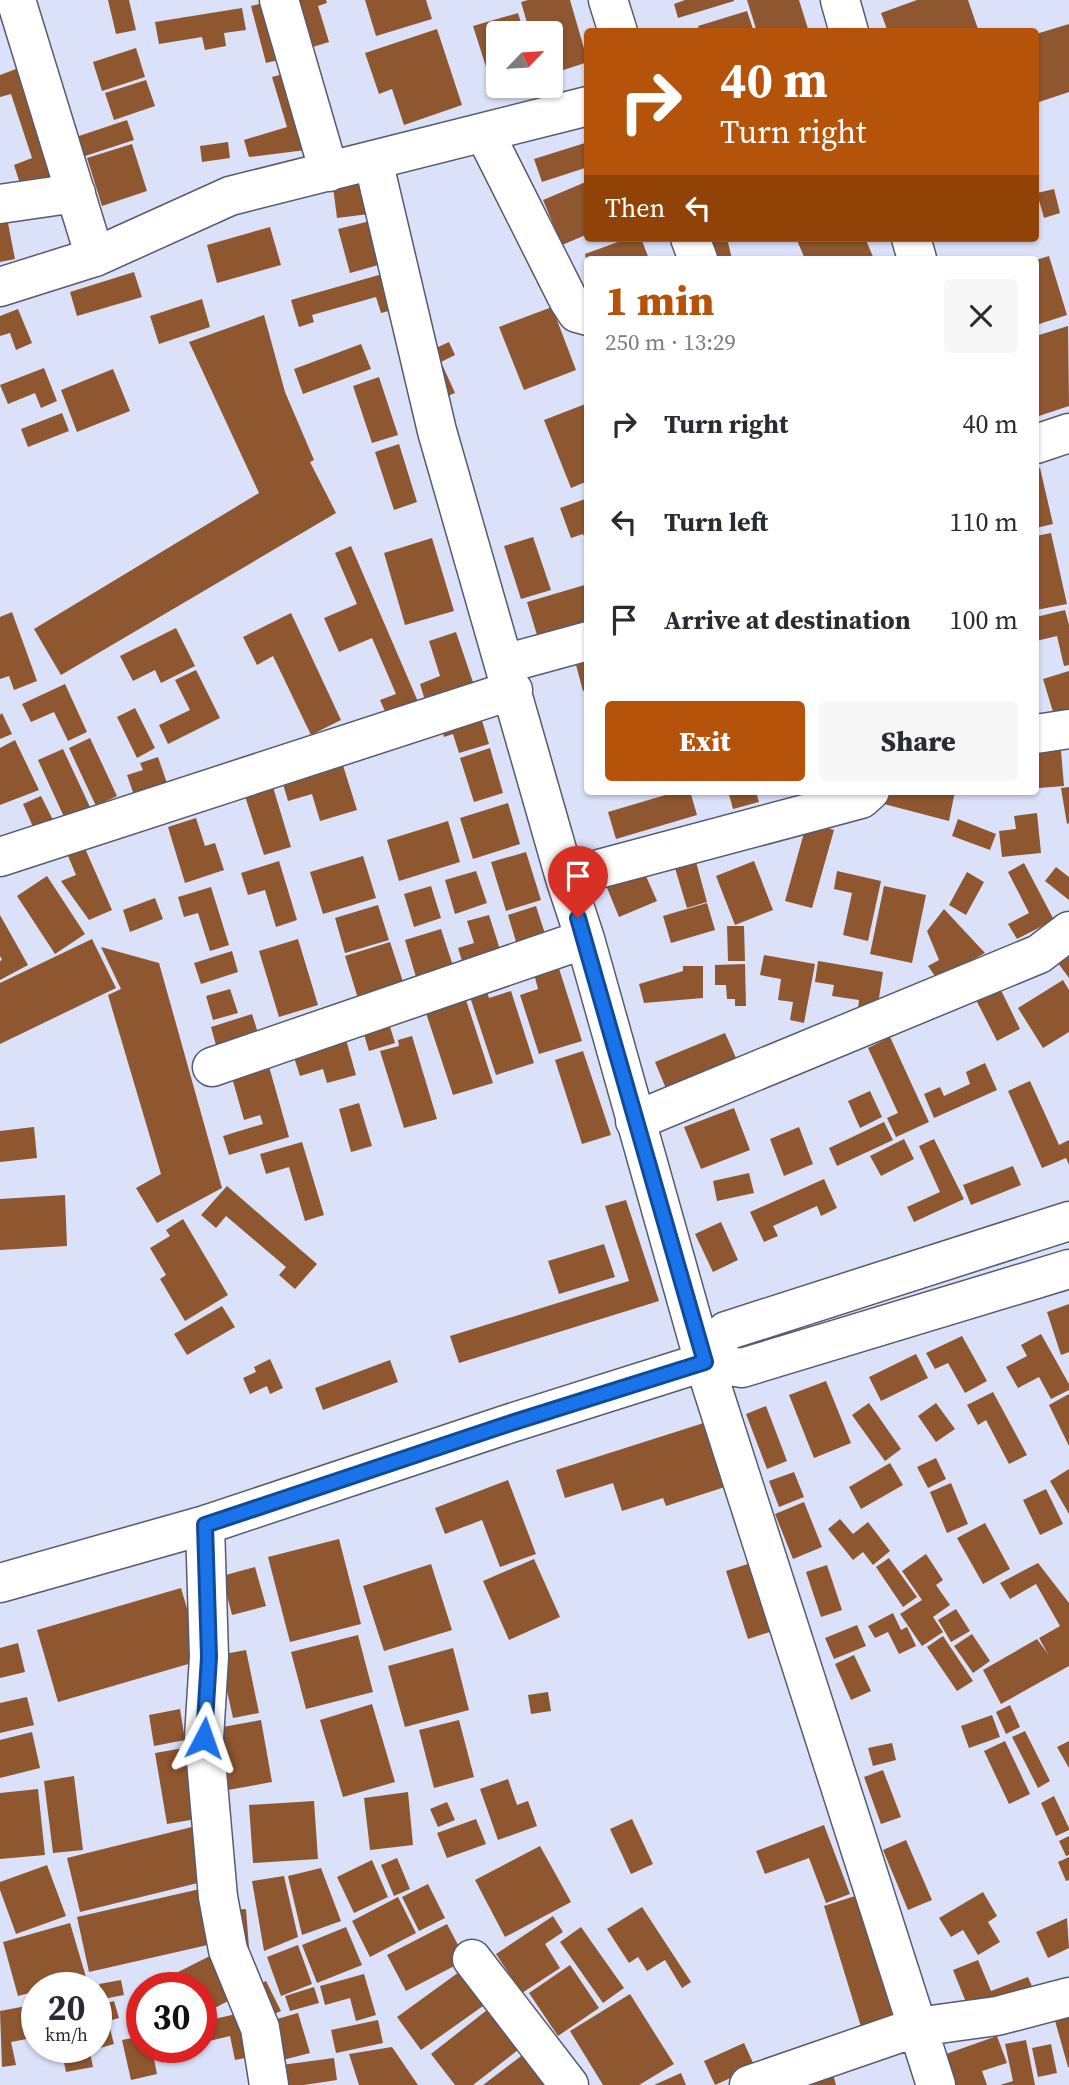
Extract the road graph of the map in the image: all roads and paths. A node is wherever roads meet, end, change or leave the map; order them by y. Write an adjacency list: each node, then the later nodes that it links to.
1 (16, 0): 11 (street)
2 (279, 0): 10 (street)
3 (608, 0): 5 (street)
4 (840, 0): 6 (street)
5 (617, 28)
6 (848, 28)
7 (584, 107): 8 (street)
8 (485, 134): 9 (street); 15 (street)
9 (373, 160): 10 (street); 19 (street)
10 (329, 172): 13 (street)
11 (76, 194): 12 (street); 13 (street)
12 (0, 204)
13 (95, 257): 14 (street)
14 (0, 287)
15 (584, 315)
16 (1069, 433): 17 (street)
17 (1039, 443)
18 (584, 643): 19 (street)
19 (508, 677): 23 (street); 24 (street)
20 (1069, 729): 21 (street)
21 (1039, 734)
22 (866, 795): 24 (street)
23 (0, 857)
24 (565, 878): 26 (street)
25 (1069, 931): 28 (street)
26 (585, 939): 27 (street); 28 (street)
27 (212, 1068)
28 (635, 1121): 31 (street)
29 (1069, 1221): 31 (street)
30 (1069, 1269): 31 (street)
31 (705, 1362): 32 (street); 36 (street)
32 (205, 1525): 33 (street); 37 (street)
33 (0, 1583)
34 (472, 1959): 38 (street)
35 (1069, 1997): 36 (street)
36 (917, 2027): 39 (street); 40 (street)
37 (269, 2085)
38 (569, 2085)
39 (748, 2085)
40 (936, 2085)

